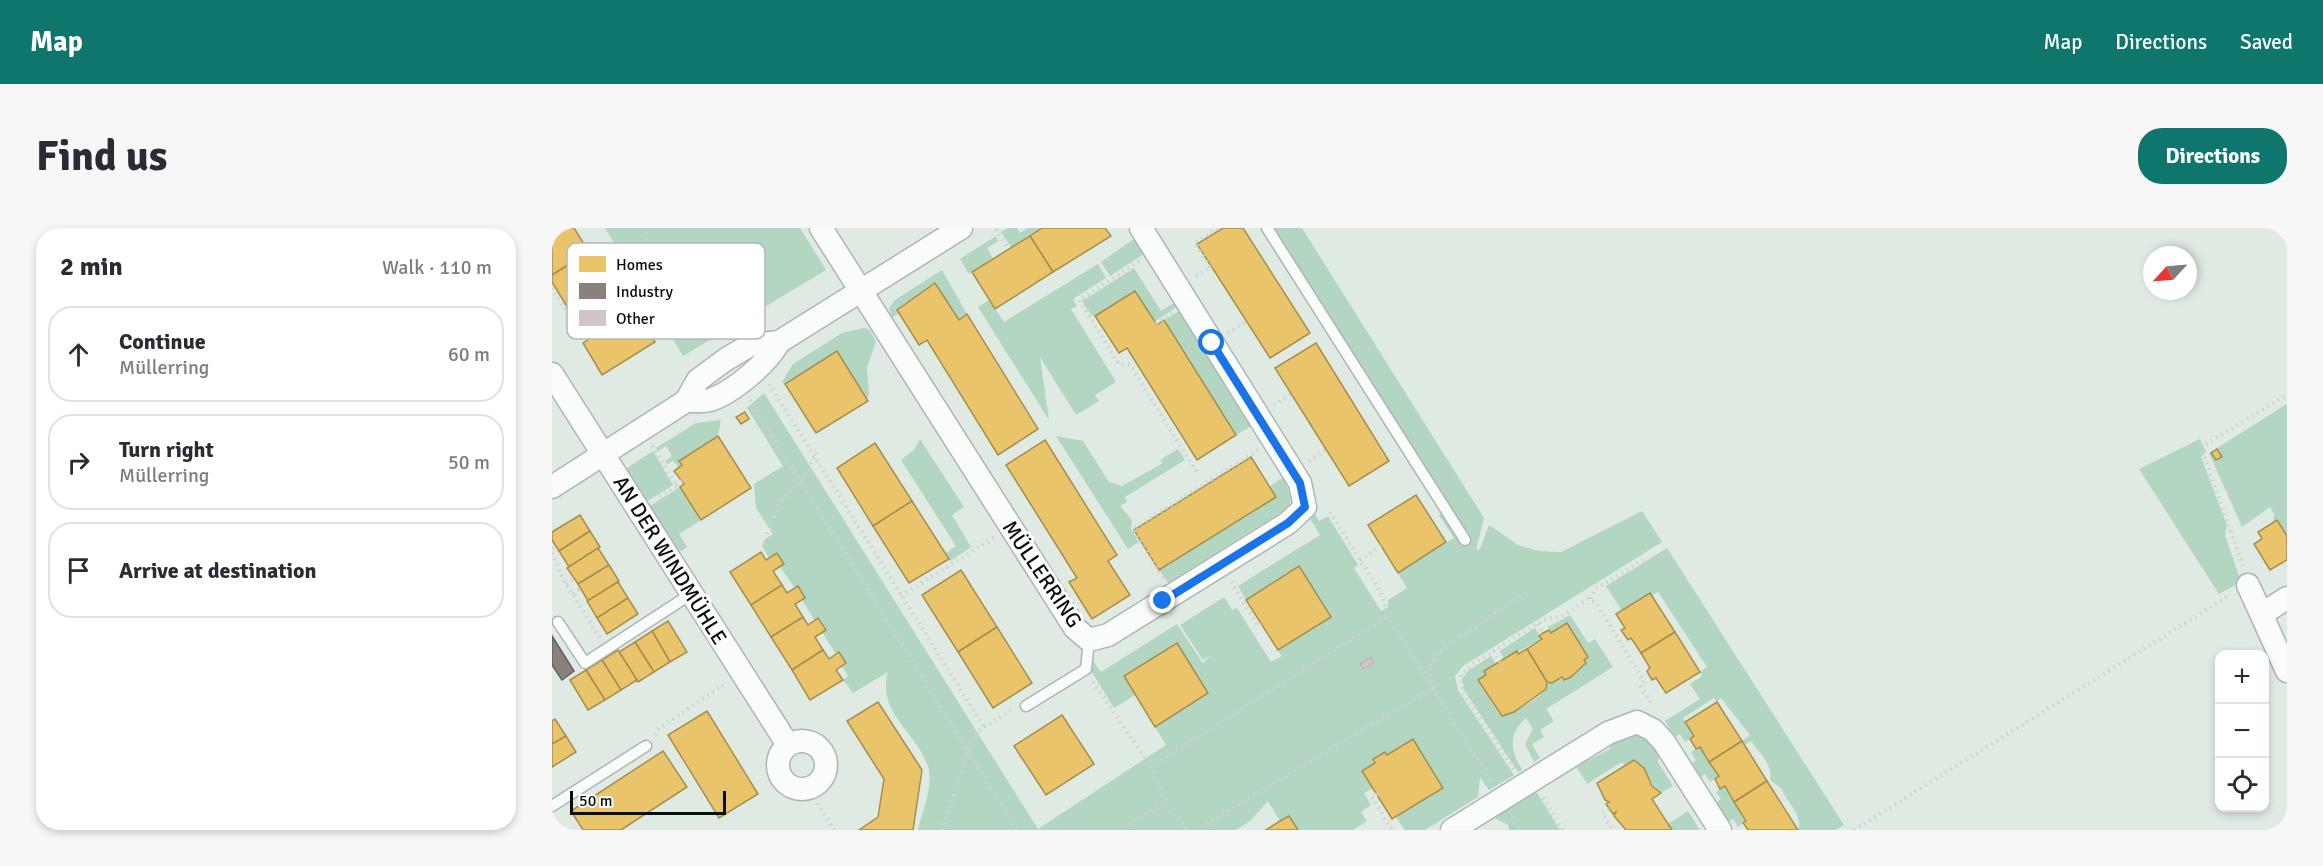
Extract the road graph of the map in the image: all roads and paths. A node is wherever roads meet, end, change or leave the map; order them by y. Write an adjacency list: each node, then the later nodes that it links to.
1 (640, 228): 8 (path)
2 (821, 228): 13 (street, MÜLLERRING)
3 (961, 228): 13 (street)
4 (1141, 228): 10 (street, MÜLLERRING)
5 (1219, 228): 11 (path)
6 (1267, 228): 37 (lane)
7 (996, 229): 9 (path)
8 (650, 243)
9 (1008, 249)
10 (1155, 251): 23 (street, MÜLLERRING); 28 (path)
11 (1210, 267)
12 (552, 288): 14 (path)
13 (861, 291): 26 (street); 35 (street, MÜLLERRING)
14 (567, 310)
15 (1167, 317): 16 (path)
16 (1156, 324)
17 (712, 339): 18 (path)
18 (717, 347)
19 (552, 374): 26 (street, AN DER WINDMÜHLE)
20 (769, 384): 27 (path)
21 (2287, 395): 47 (path)
22 (748, 397): 30 (path)
23 (1274, 440): 52 (street, MÜLLERRING); 52 (path)
24 (652, 446): 31 (path)
25 (818, 450): 27 (path)
26 (604, 455): 32 (street); 33 (street, AN DER WINDMÜHLE)
27 (814, 457): 30 (path); 53 (path)
28 (1198, 474)
29 (682, 481): 31 (path)
30 (801, 483): 36 (path); 83 (path)
31 (676, 485): 33 (path)
32 (552, 487)
33 (638, 510): 51 (street, AN DER WINDMÜHLE)
34 (1330, 512): 43 (path)
35 (1011, 528): 53 (path); 68 (street, MÜLLERRING)
36 (767, 534)
37 (1465, 540)
38 (1381, 546): 43 (path)
39 (553, 549): 42 (path)
40 (562, 556): 42 (path)
41 (1644, 559): 54 (path)
42 (556, 560): 46 (path)
43 (1360, 560): 58 (path)
44 (1226, 574): 62 (path)
45 (574, 579): 46 (path)
46 (566, 584): 50 (path)
47 (2248, 585): 57 (street); 104 (path)
48 (580, 589): 50 (path)
49 (1527, 592): 77 (path)
50 (573, 594): 59 (path)
51 (692, 594): 69 (lane); 74 (street, AN DER WINDMÜHLE)
52 (1174, 594): 68 (street, MÜLLERRING)
53 (901, 596): 80 (path)
54 (1591, 598): 63 (path); 67 (path)
55 (2287, 598): 57 (street)
56 (594, 613): 59 (path)
57 (2262, 614): 73 (street)
58 (1389, 616): 77 (path); 84 (path)
59 (587, 617): 64 (path)
60 (558, 622): 69 (lane)
61 (600, 622): 64 (path)
62 (1261, 624)
63 (1538, 624): 65 (path); 70 (path)
64 (593, 627): 69 (path)
65 (1543, 633)
66 (1625, 635): 67 (path)
67 (1618, 639): 76 (path)
68 (1089, 640): 72 (lane)
69 (613, 645)
70 (1493, 651): 71 (path); 85 (path)
71 (1500, 662)
72 (1086, 669): 78 (lane); 84 (path)
73 (2287, 671)
74 (741, 673): 81 (street, AN DER WINDMÜHLE); 82 (path)
75 (1650, 675): 76 (path)
76 (1643, 679): 79 (path)
77 (1434, 687): 88 (path); 97 (path)
78 (1026, 706): 80 (path)
79 (1653, 715)
80 (984, 727): 83 (path)
81 (788, 745): 86 (street); 86 (street)
82 (646, 746): 90 (lane)
83 (968, 752): 93 (path); 94 (path)
84 (1151, 767): 89 (path)
85 (1524, 777): 88 (street); 101 (path); 103 (street)
86 (813, 786): 92 (path)
87 (1377, 794): 98 (path)
88 (1501, 799): 99 (street); 100 (path)
89 (1166, 803): 95 (path); 96 (path)
90 (552, 806)
91 (1609, 809): 102 (path)
92 (834, 830)
93 (942, 830)
94 (1017, 830)
95 (1120, 830)
96 (1187, 830)
97 (1197, 830)
98 (1392, 830)
99 (1452, 830)
100 (1520, 830)
101 (1563, 830)
102 (1613, 830)
103 (1720, 830)
104 (1854, 830)

